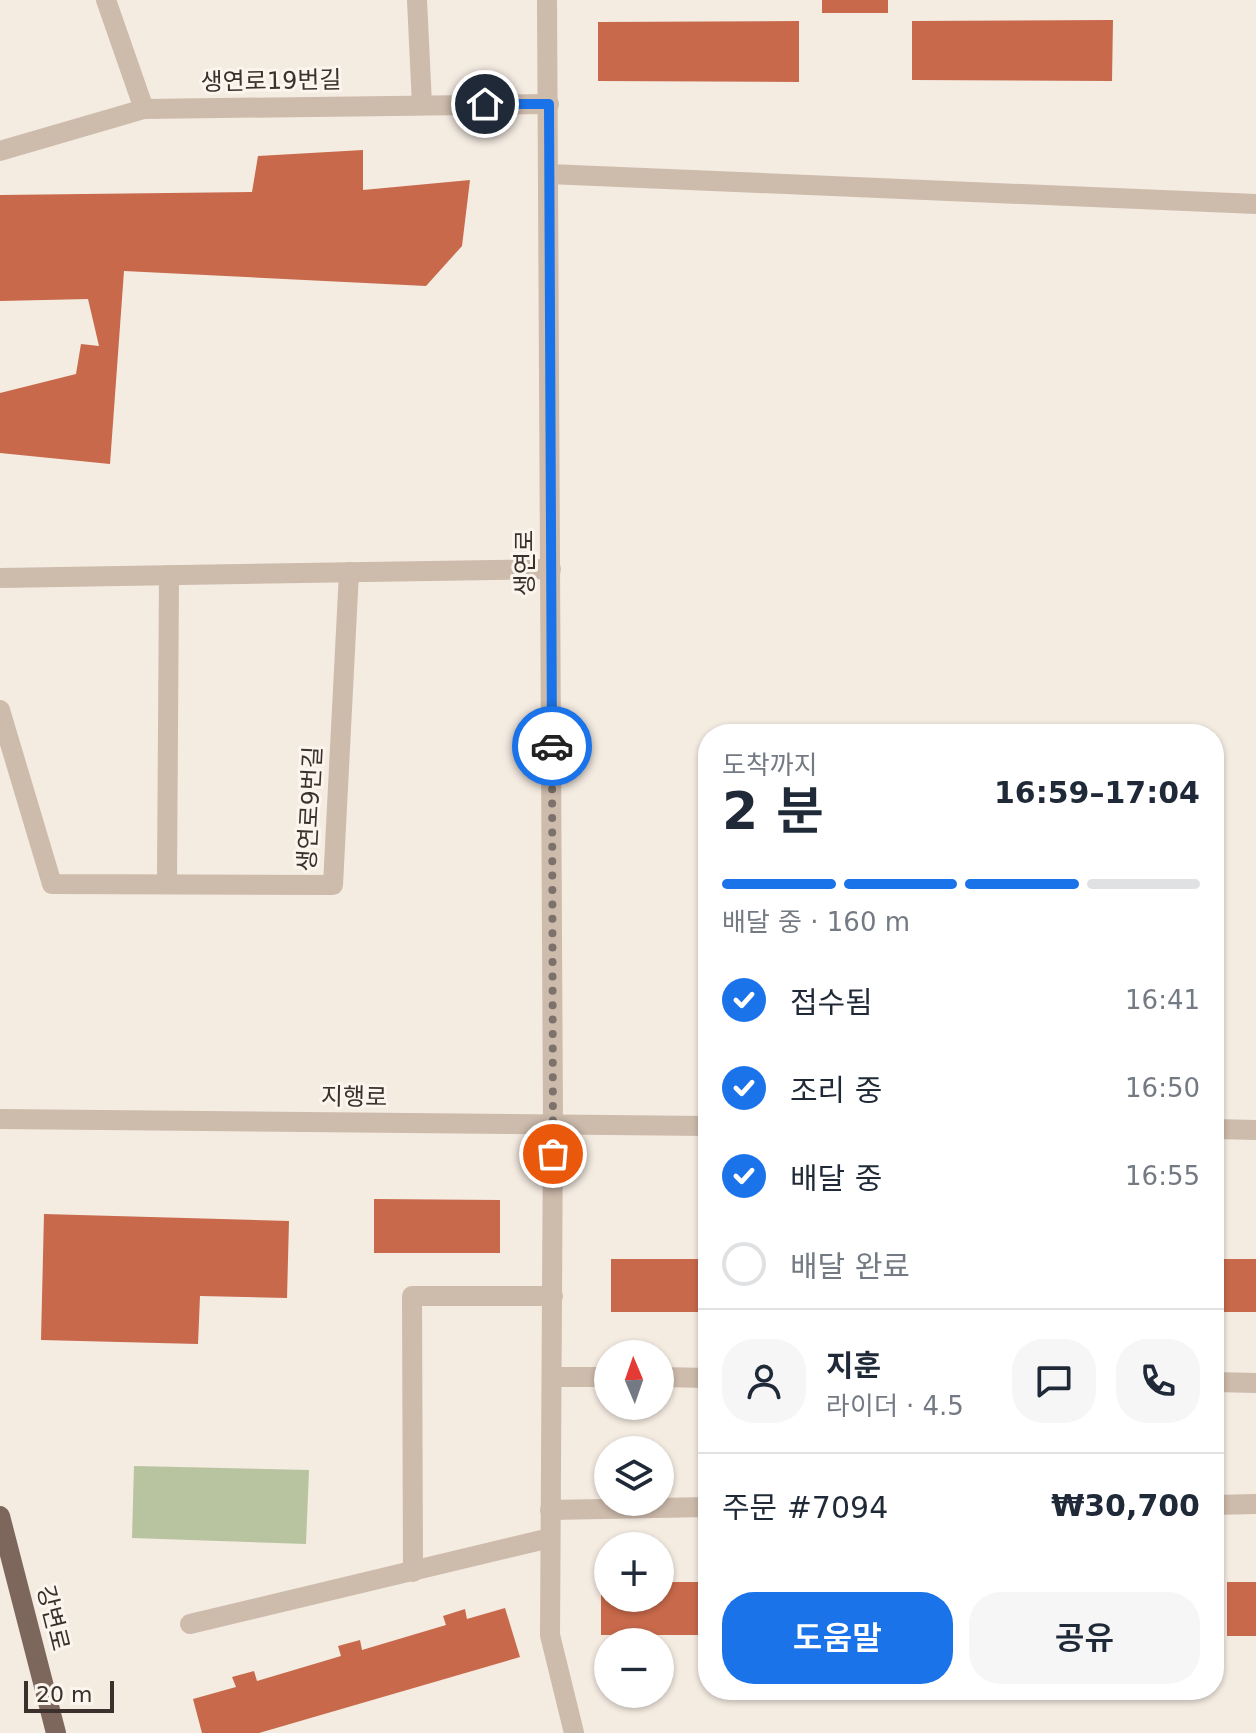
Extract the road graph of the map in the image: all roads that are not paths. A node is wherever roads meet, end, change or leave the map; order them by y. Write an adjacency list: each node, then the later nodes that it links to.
1 (106, 0): 6 (street)
2 (417, 0): 5 (street)
3 (547, 0): 4 (street, 생연로)
4 (549, 104): 5 (street, 생연로19번길); 8 (street, 생연로)
5 (422, 105): 6 (street, 생연로19번길)
6 (144, 109): 7 (street, 생연로19번길)
7 (0, 151)
8 (549, 174): 9 (street); 10 (street, 생연로)
9 (1256, 204)
10 (551, 569): 11 (street); 17 (street, 생연로)
11 (349, 572): 12 (street); 15 (street, 생연로9번길)
12 (169, 575): 13 (street); 15 (street)
13 (0, 578)
14 (0, 710): 15 (street, 생연로9번길)
15 (167, 883)
16 (0, 1119): 17 (street, 지행로)
17 (553, 1125): 18 (street, 지행로); 21 (street, 생연로)
18 (698, 1126)
19 (1224, 1129): 20 (street)
20 (1256, 1130)
21 (553, 1296): 22 (street, 생연로); 34 (street)
22 (554, 1377): 23 (street); 31 (street, 생연로)
23 (594, 1377)
24 (674, 1377): 25 (street)
25 (698, 1378)
26 (1224, 1382): 27 (street)
27 (1256, 1383)
28 (1256, 1504): 29 (street)
29 (1224, 1505)
30 (698, 1507): 31 (street)
31 (550, 1510): 33 (street, 생연로)
32 (0, 1516): 36 (main road, 강변로)
33 (550, 1538): 34 (street); 37 (street, 생연로)
34 (413, 1572): 35 (street)
35 (190, 1624)
36 (56, 1733)
37 (574, 1733)

